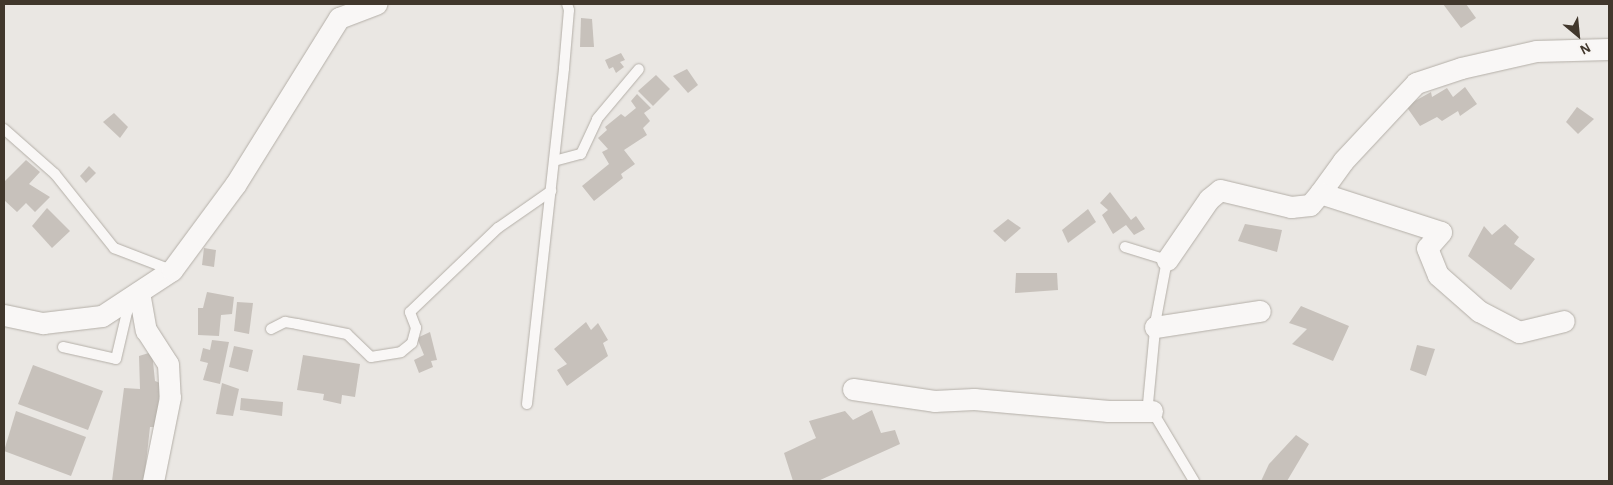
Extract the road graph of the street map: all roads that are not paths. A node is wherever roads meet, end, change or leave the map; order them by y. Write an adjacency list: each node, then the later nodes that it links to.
1 (376, 4): 11 (street)
2 (567, 4): 6 (lane)
3 (1609, 48): 8 (street)
4 (639, 69): 6 (lane)
5 (4, 129): 11 (lane)
6 (554, 161): 7 (lane)
7 (551, 191): 17 (lane); 20 (lane)
8 (1320, 193): 10 (street); 15 (street)
9 (1125, 247): 10 (lane)
10 (1167, 260): 16 (lane)
11 (172, 270): 12 (street)
12 (139, 292): 14 (street); 18 (lane); 22 (street)
13 (1260, 311): 16 (street)
14 (4, 315)
15 (1564, 321)
16 (1155, 326): 21 (lane)
17 (271, 330)
18 (63, 347)
19 (853, 389): 21 (street)
20 (527, 404)
21 (1152, 411): 23 (lane)
22 (153, 481)
23 (1194, 481)

